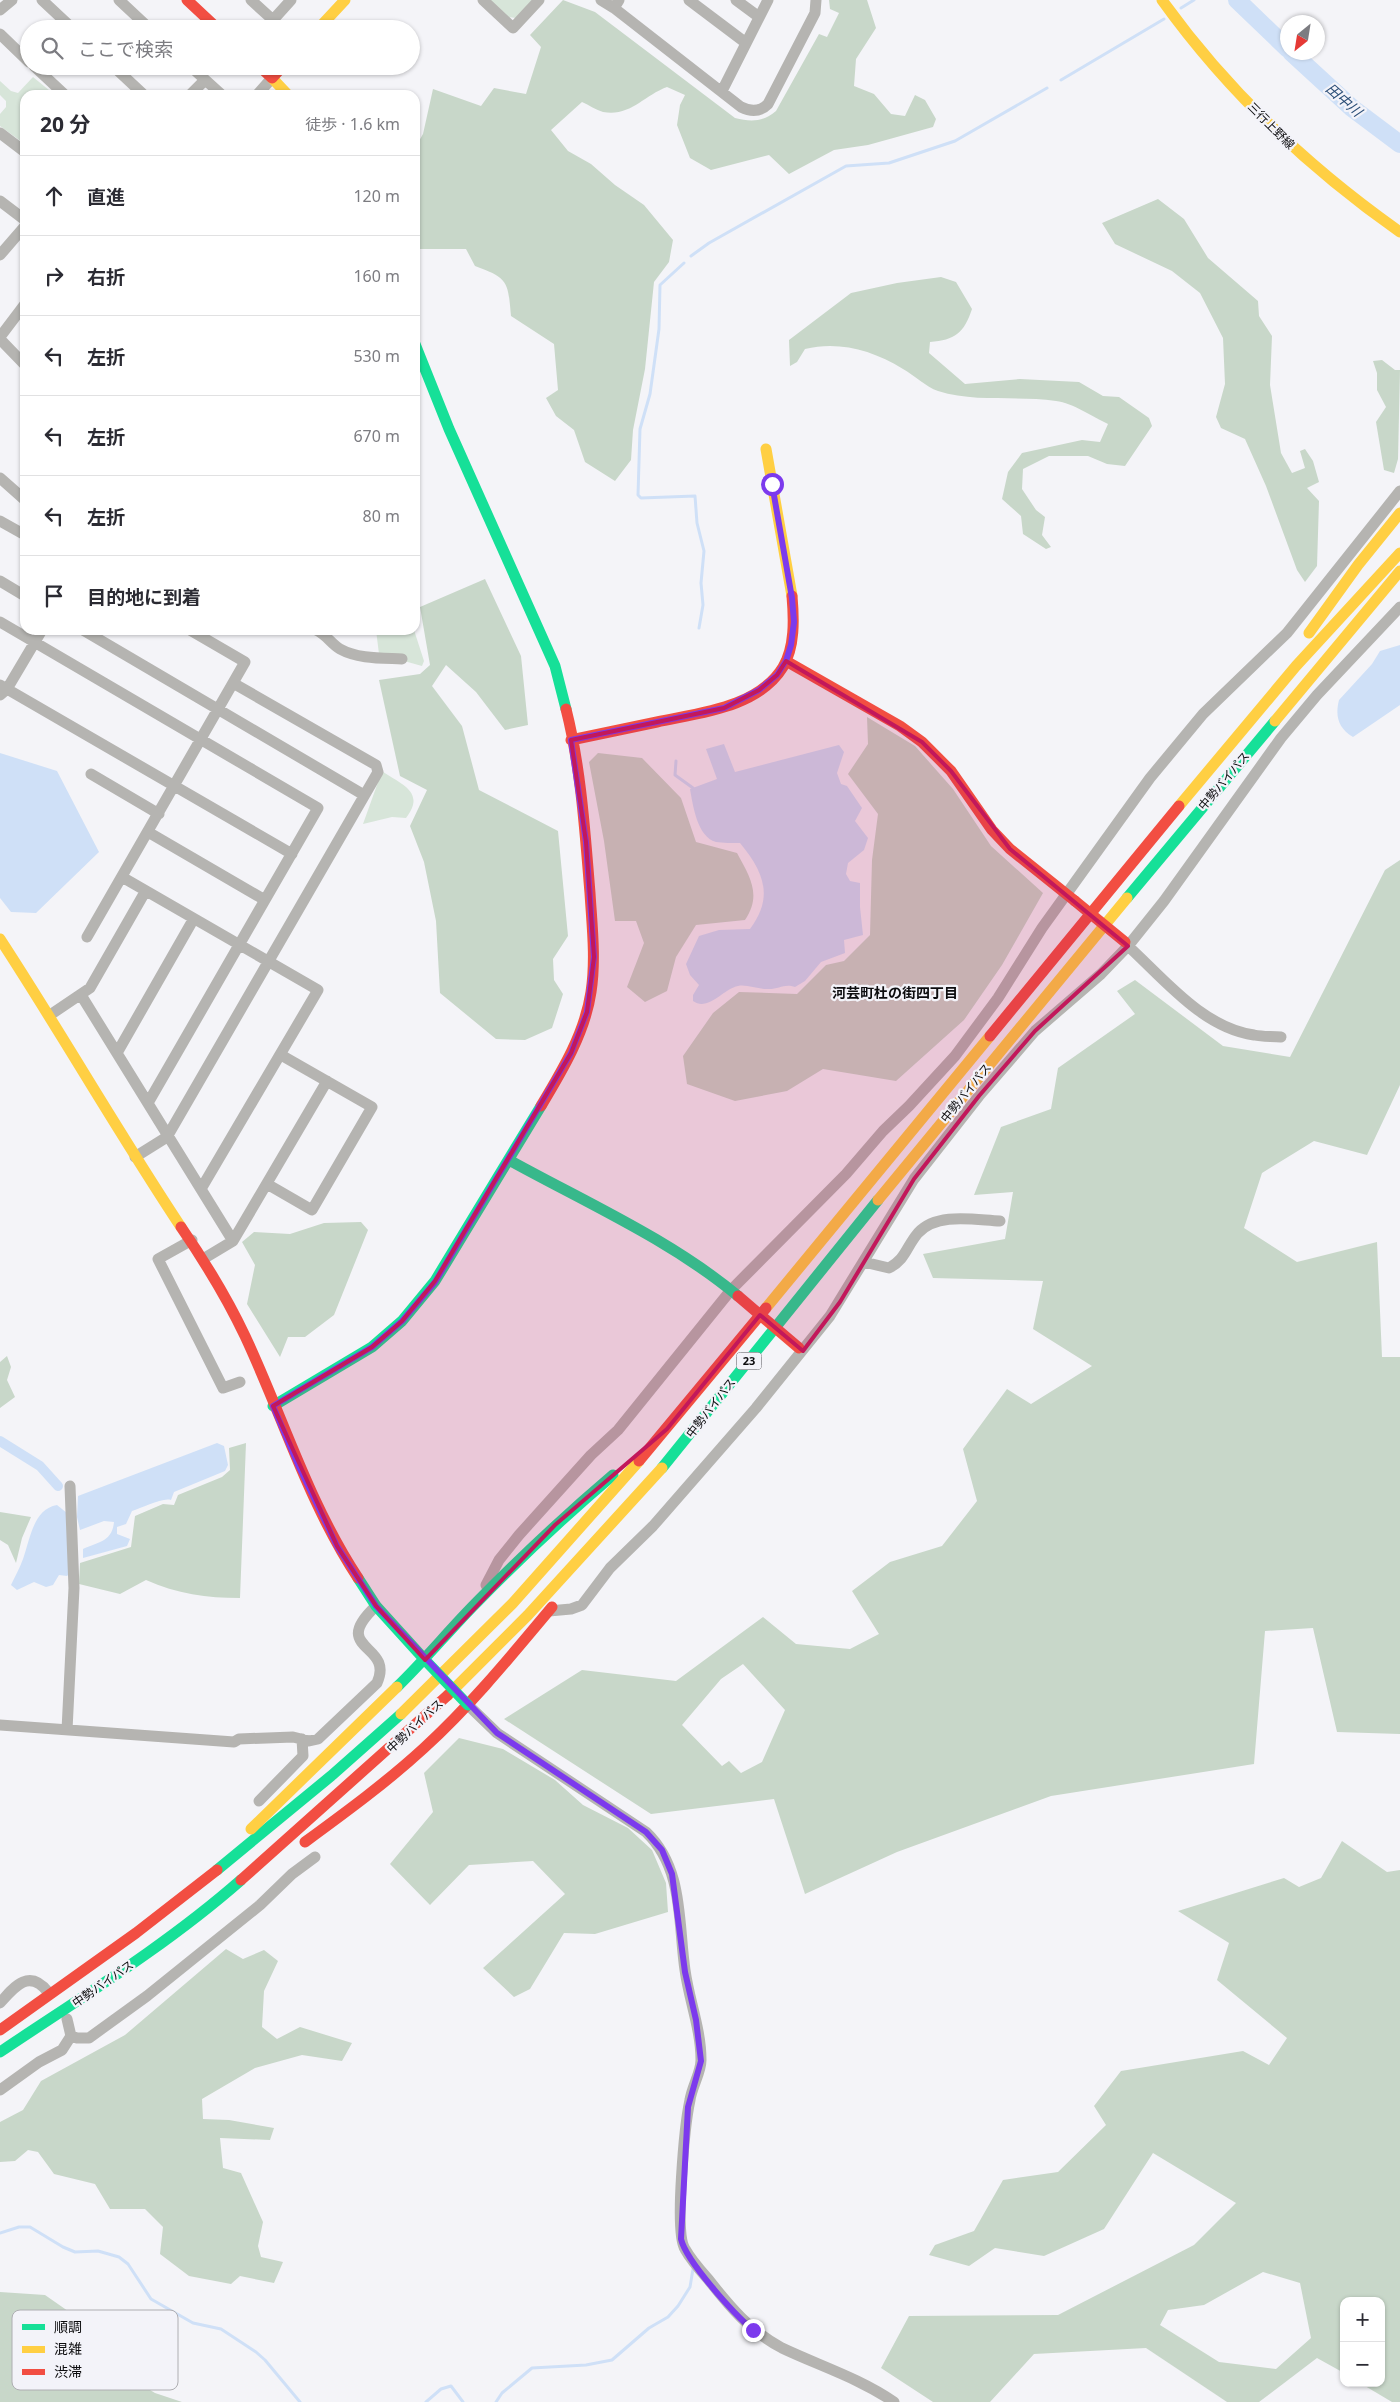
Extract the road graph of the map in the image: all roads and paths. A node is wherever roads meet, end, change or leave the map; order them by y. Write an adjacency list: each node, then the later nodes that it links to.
1 (12, 0): 17 (street)
2 (42, 0): 19 (street)
3 (119, 0): 20 (street)
4 (187, 0): 21 (main road)
5 (251, 0): 6 (street)
6 (291, 0)
7 (345, 0): 22 (main road)
8 (483, 0): 9 (street)
9 (539, 0)
10 (601, 0): 16 (street)
11 (689, 0): 24 (street)
12 (736, 0): 18 (street)
13 (768, 0): 18 (street)
14 (816, 0): 39 (street)
15 (1162, 0): 45 (main road, 三行上野線)
16 (616, 4): 39 (street)
17 (0, 10)
18 (759, 17): 24 (street)
19 (63, 20)
20 (140, 20)
21 (208, 20)
22 (326, 20)
23 (0, 34): 25 (street)
24 (746, 43): 39 (street)
25 (20, 53)
26 (44, 75): 33 (street)
27 (123, 75): 34 (street)
28 (200, 75): 32 (street)
29 (269, 75): 31 (main road)
30 (275, 75): 31 (main road)
31 (272, 78): 37 (street); 38 (main road)
32 (205, 80): 35 (street); 36 (street)
33 (60, 90)
34 (139, 90)
35 (195, 90)
36 (216, 90)
37 (261, 90)
38 (283, 90)
39 (722, 91)
40 (0, 133): 41 (street)
41 (20, 148)
42 (0, 201): 43 (street)
43 (20, 216)
44 (20, 232): 46 (street)
45 (1400, 232)
46 (0, 255)
47 (20, 311): 48 (street)
48 (0, 338): 50 (street)
49 (420, 357): 78 (main road)
50 (20, 360)
51 (766, 449): 73 (main road)
52 (0, 478): 54 (street)
53 (1400, 491): 89 (street)
54 (20, 496)
55 (1400, 513): 80 (main road)
56 (0, 521): 57 (street)
57 (20, 532)
58 (1400, 553): 80 (main road, 中勢バイパス / 23)
59 (1400, 571): 75 (main road, 中勢バイパス / 23)
60 (0, 581): 62 (street)
61 (1400, 588): 75 (main road)
62 (20, 593)
63 (1400, 607): 94 (street)
64 (0, 622): 65 (street)
65 (20, 633)
66 (23, 635): 71 (street)
67 (39, 635): 71 (street)
68 (91, 635): 77 (street)
69 (199, 635): 74 (street)
70 (325, 635): 72 (street)
71 (35, 642): 76 (street); 79 (street)
72 (402, 659)
73 (786, 661): 78 (main road); 89 (main road)
74 (233, 683): 77 (street); 83 (street)
75 (1303, 688): 119 (main road, 中勢バイパス / 23)
76 (2, 690): 82 (street)
77 (218, 710): 79 (street); 83 (street)
78 (571, 740): 106 (main road)
79 (201, 741): 82 (street); 86 (street)
80 (1215, 760): 118 (main road, 中勢バイパス / 23)
81 (91, 774): 84 (street)
82 (175, 785): 84 (street); 86 (street)
83 (364, 795): 96 (street)
84 (159, 814): 85 (street)
85 (148, 832): 87 (street); 90 (street)
86 (292, 854): 90 (street)
87 (122, 877): 88 (street); 92 (street)
88 (146, 892): 91 (street); 97 (street)
89 (1071, 897): 94 (main road, bridge); 114 (street)
90 (266, 900): 95 (street)
91 (193, 920): 95 (street); 100 (street)
92 (87, 937)
93 (0, 939): 98 (main road)
94 (1126, 944): 99 (street); 113 (street)
95 (239, 945): 96 (street); 103 (street)
96 (270, 963): 101 (street); 104 (street)
97 (81, 995): 98 (street); 100 (street)
98 (50, 1014): 105 (main road)
99 (1281, 1037)
100 (117, 1053): 103 (street)
101 (281, 1055): 102 (street); 108 (street)
102 (327, 1081): 107 (street); 107 (street)
103 (148, 1103): 104 (street)
104 (167, 1137): 105 (street); 108 (street)
105 (135, 1157): 110 (main road)
106 (509, 1160): 114 (main road); 117 (main road)
107 (267, 1184): 111 (street)
108 (201, 1188): 111 (street)
109 (1000, 1221): 113 (street)
110 (192, 1240): 112 (main road); 116 (street)
111 (233, 1241): 112 (street)
112 (204, 1258): 117 (main road)
113 (864, 1262): 115 (street)
114 (735, 1293): 115 (main road, bridge); 121 (street)
115 (801, 1350): 123 (street)
116 (240, 1382)
117 (273, 1406): 122 (main road)
118 (667, 1429): 121 (main road); 132 (main road, 中勢バイパス / 23)
119 (679, 1449): 123 (main road); 131 (main road, 中勢バイパス / 23)
120 (70, 1486): 127 (street)
121 (477, 1602): 124 (main road)
122 (376, 1606): 124 (main road); 128 (street)
123 (549, 1611): 125 (main road)
124 (425, 1660): 125 (main road, bridge); 132 (main road)
125 (468, 1705): 131 (main road); 140 (street)
126 (0, 1726): 127 (street)
127 (66, 1730): 128 (street)
128 (302, 1739): 129 (street)
129 (259, 1801)
130 (315, 1858): 137 (street)
131 (221, 1898): 138 (main road, 中勢バイパス / 23)
132 (140, 1930): 136 (main road, 中勢バイパス / 23)
133 (48, 1992): 134 (street)
134 (0, 2004)
135 (67, 2019): 137 (street)
136 (0, 2030)
137 (72, 2036): 139 (street)
138 (0, 2052)
139 (0, 2090)
140 (894, 2402)

